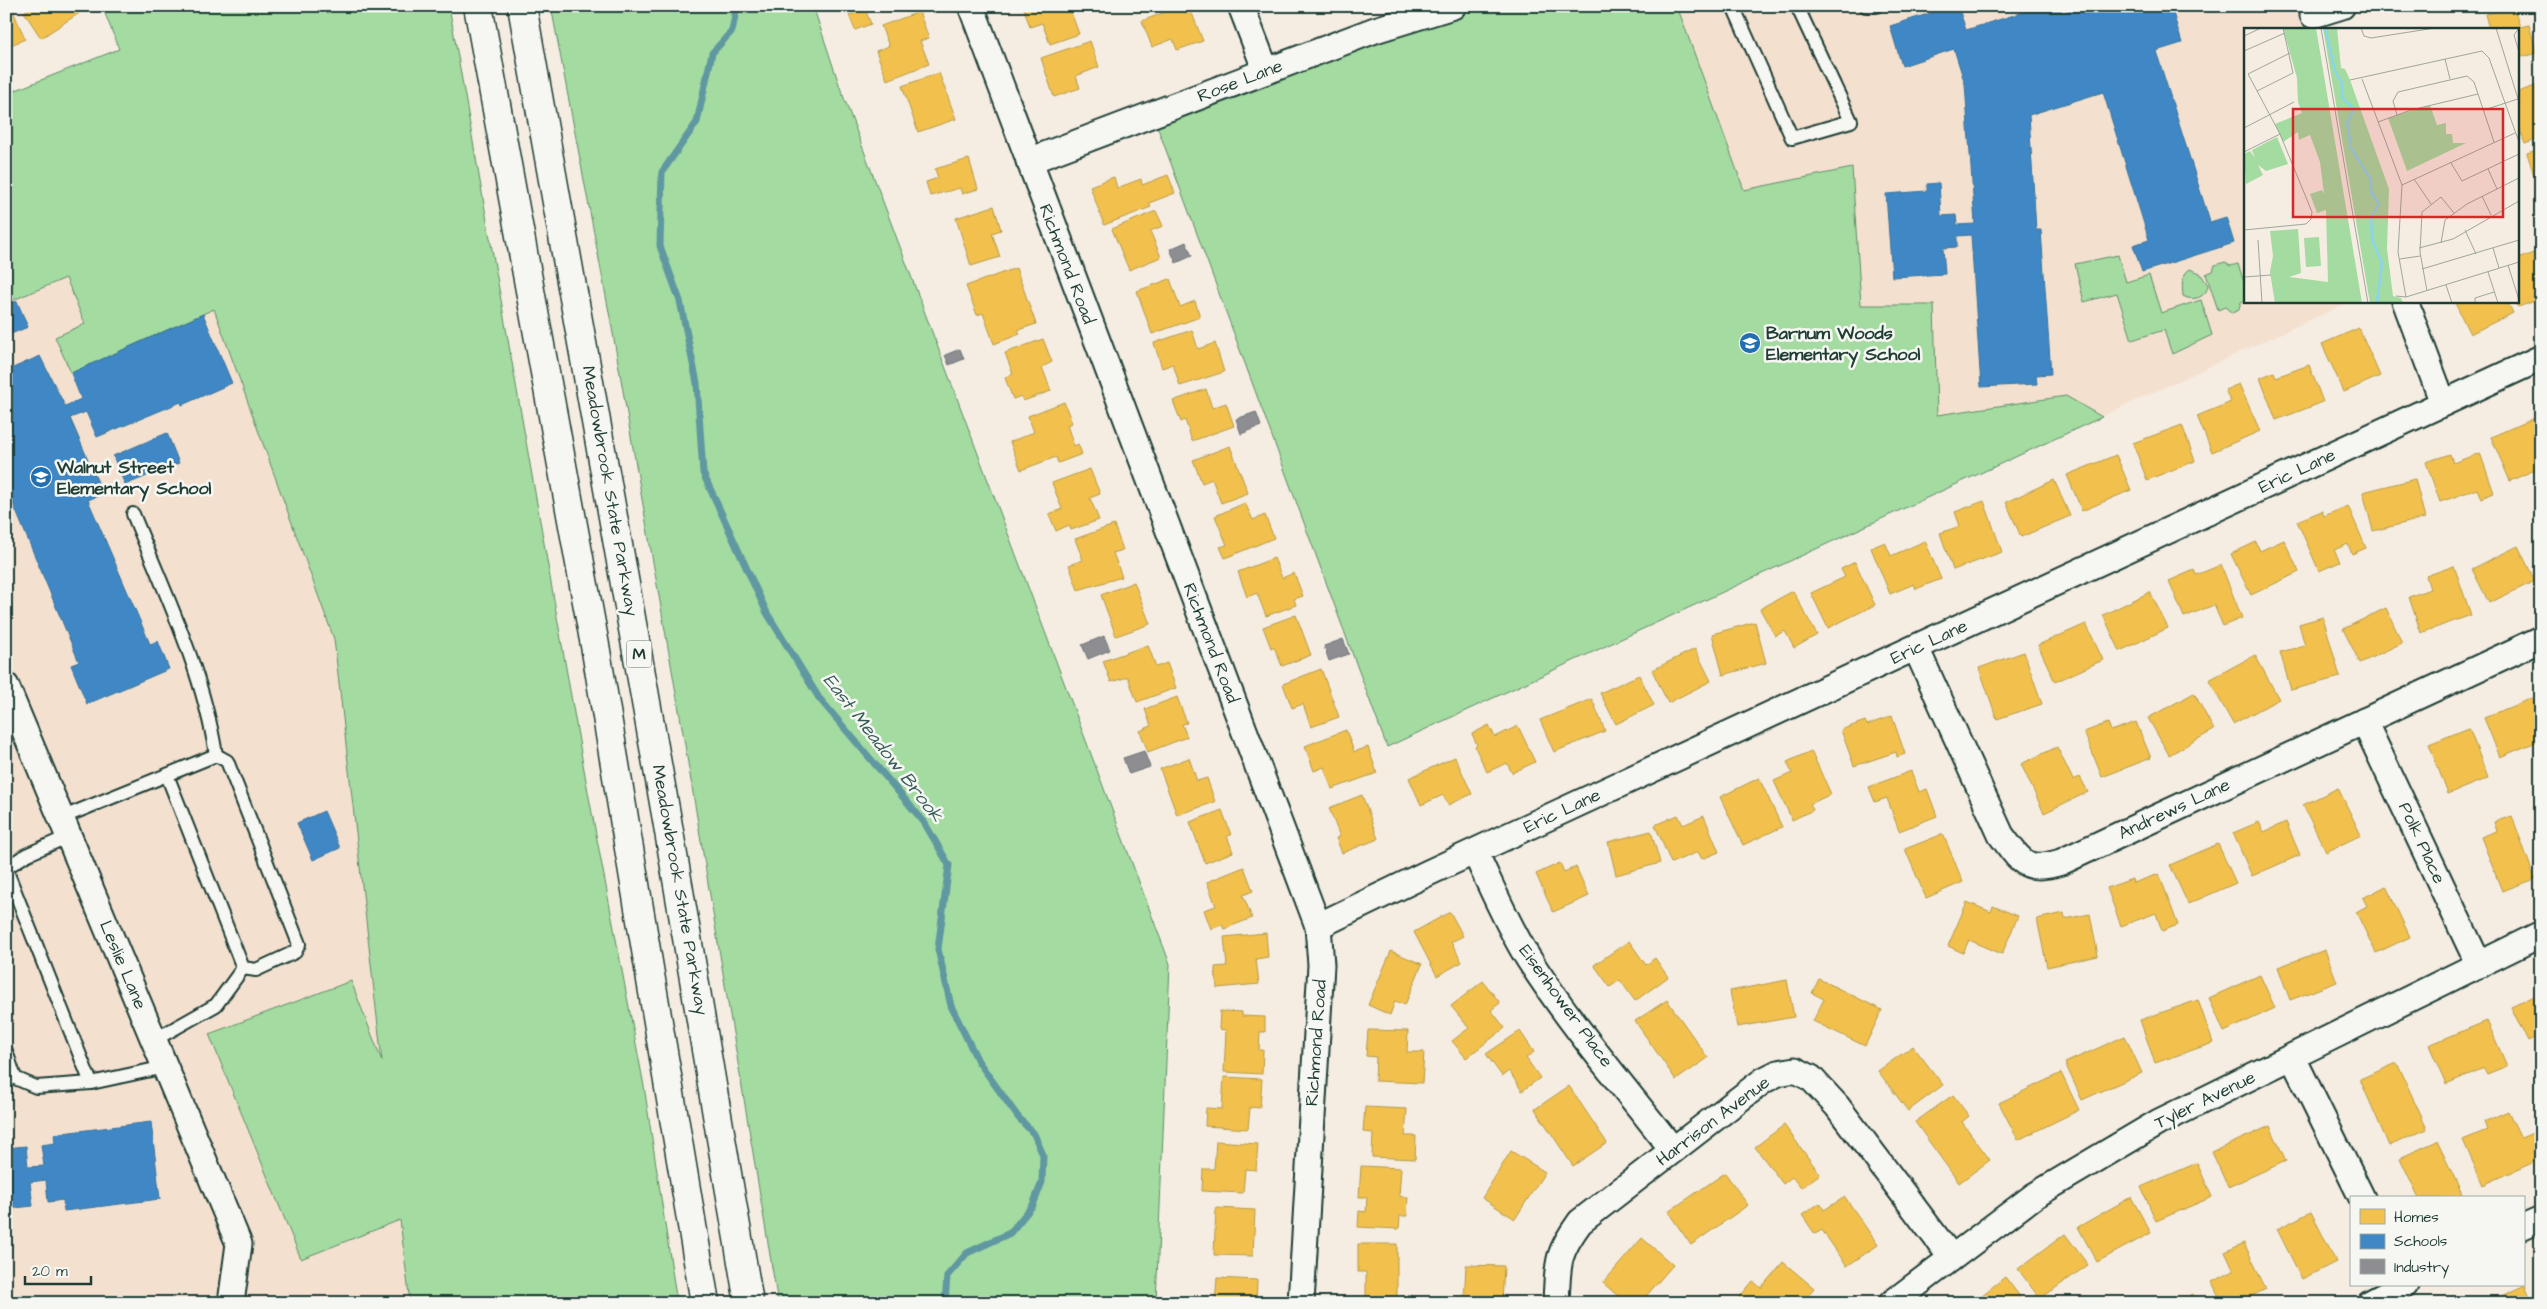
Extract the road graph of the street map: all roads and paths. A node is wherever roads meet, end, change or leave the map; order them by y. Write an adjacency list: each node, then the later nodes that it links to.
1 (478, 6): 43 (highway)
2 (522, 6): 44 (highway, Meadowbrook State Parkway / M)
3 (971, 6): 13 (street, Richmond Road)
4 (1241, 6): 12 (street)
5 (1454, 6): 12 (street, Rose Lane)
6 (1733, 6): 7 (lane)
7 (1796, 6)
8 (1866, 6): 9 (lane)
9 (1876, 6)
10 (2342, 6): 11 (street)
11 (2314, 17)
12 (1266, 71): 13 (street, Rose Lane)
13 (1029, 161): 27 (street, Richmond Road)
14 (2405, 302): 16 (street)
15 (2541, 358): 16 (street, Eric Lane)
16 (2443, 403): 19 (street, Eric Lane)
17 (133, 514): 22 (lane)
18 (2541, 639): 21 (street, Andrews Lane)
19 (1916, 648): 21 (street, Andrews Lane); 25 (street, Eric Lane)
20 (6, 686): 24 (street, Leslie Lane)
21 (2364, 721): 29 (street, Polk Place)
22 (216, 755): 23 (lane); 30 (lane)
23 (167, 775): 24 (lane); 30 (lane)
24 (65, 827): 26 (lane); 31 (street, Leslie Lane)
25 (1475, 852): 27 (street, Eric Lane); 36 (street, Eisenhower Place)
26 (6, 868): 35 (lane)
27 (1318, 926): 45 (street, Richmond Road)
28 (2541, 934): 29 (street, Tyler Avenue)
29 (2479, 965): 33 (street, Tyler Avenue)
30 (243, 968): 31 (lane)
31 (154, 1040): 34 (street, Leslie Lane)
32 (6, 1052): 35 (lane)
33 (2293, 1058): 37 (street); 40 (street, Tyler Avenue)
34 (165, 1066): 35 (lane); 42 (street, Leslie Lane)
35 (91, 1083)
36 (1673, 1150): 40 (street, Harrison Avenue); 46 (street, Harrison Avenue)
37 (2361, 1196)
38 (2541, 1219): 39 (street)
39 (2524, 1227)
40 (1951, 1257): 47 (street, Tyler Avenue)
41 (2403, 1286): 48 (street)
42 (231, 1303)
43 (705, 1303)
44 (749, 1303)
45 (1301, 1303)
46 (1556, 1303)
47 (1892, 1303)
48 (2370, 1303)

